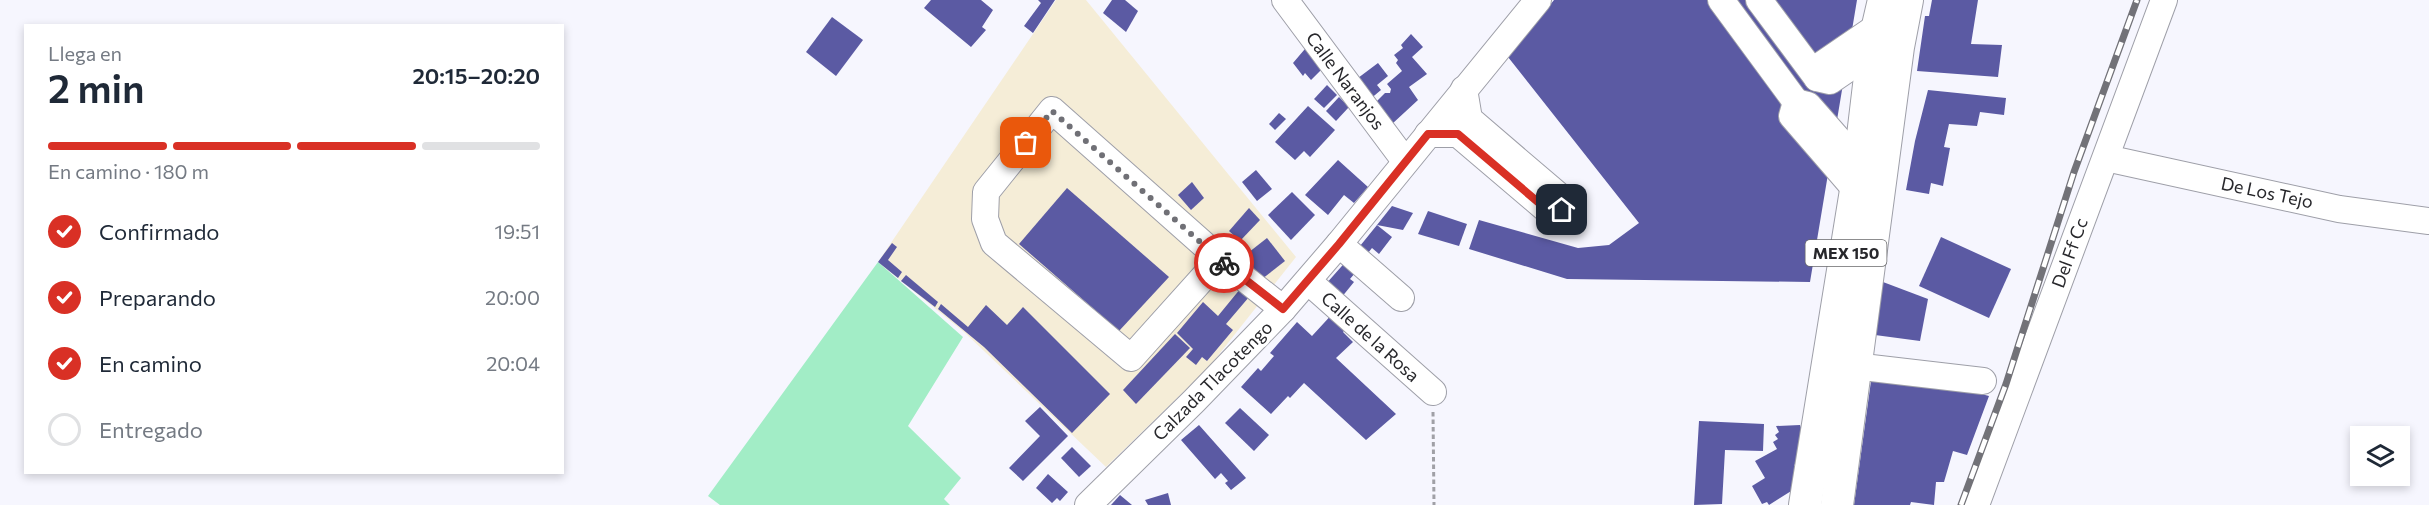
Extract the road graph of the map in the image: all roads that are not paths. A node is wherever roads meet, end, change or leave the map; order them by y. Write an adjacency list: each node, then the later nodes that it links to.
1 (1286, 0): 11 (street, Calle Naranjos)
2 (1538, 0): 8 (street, Calzada Tlacotengo)
3 (1721, 0): 12 (street)
4 (1759, 0): 7 (street)
5 (1907, 0): 7 (main road, MEX 150)
6 (2164, 0): 10 (street, Del Ff Cc)
7 (1882, 33): 12 (main road, MEX 150)
8 (1464, 89): 9 (street, Calzada Tlacotengo); 9 (street)
9 (1428, 134): 11 (street, Calzada Tlacotengo)
10 (2106, 158): 13 (street, De Los Tejo); 25 (street, Del Ff Cc)
11 (1405, 161): 14 (street, Calzada Tlacotengo)
12 (1864, 179): 19 (main road, MEX 150)
13 (2429, 221)
14 (1339, 244): 16 (street, Calzada Tlacotengo); 17 (street)
15 (1220, 259): 15 (street); 18 (street)
16 (1308, 281): 18 (street, Calzada Tlacotengo); 21 (street, Calle de la Rosa)
17 (1401, 298)
18 (1283, 309): 22 (street, Calzada Tlacotengo)
19 (1841, 365): 20 (street); 23 (main road, MEX 150); 24 (main road, MEX 150)
20 (1983, 381)
21 (1433, 392)
22 (1088, 505)
23 (1805, 505)
24 (1837, 505)
25 (1976, 505)

